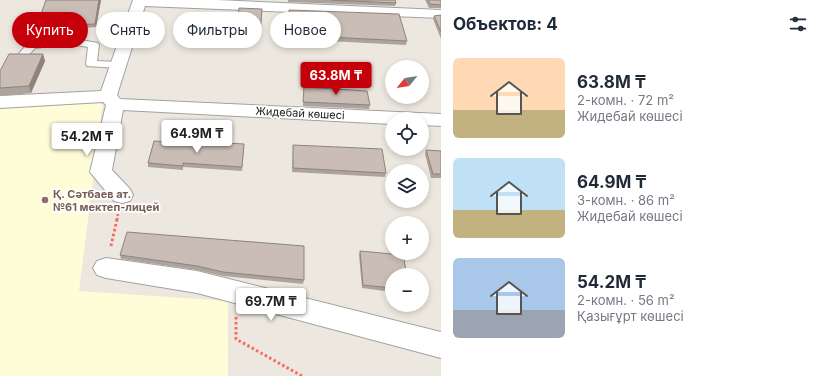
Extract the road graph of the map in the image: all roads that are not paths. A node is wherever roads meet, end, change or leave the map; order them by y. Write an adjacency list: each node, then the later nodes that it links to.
1 (140, 1): 2 (street); 4 (street)
2 (441, 14)
3 (22, 56): 4 (lane)
4 (118, 65): 5 (street)
5 (111, 100): 6 (street, Жидебай көшесі); 7 (street, Жидебай көшесі); 10 (street)
6 (0, 102)
7 (385, 117)
8 (429, 119): 9 (street)
9 (441, 120)
10 (122, 195)
11 (106, 268): 12 (street)
12 (441, 345)

